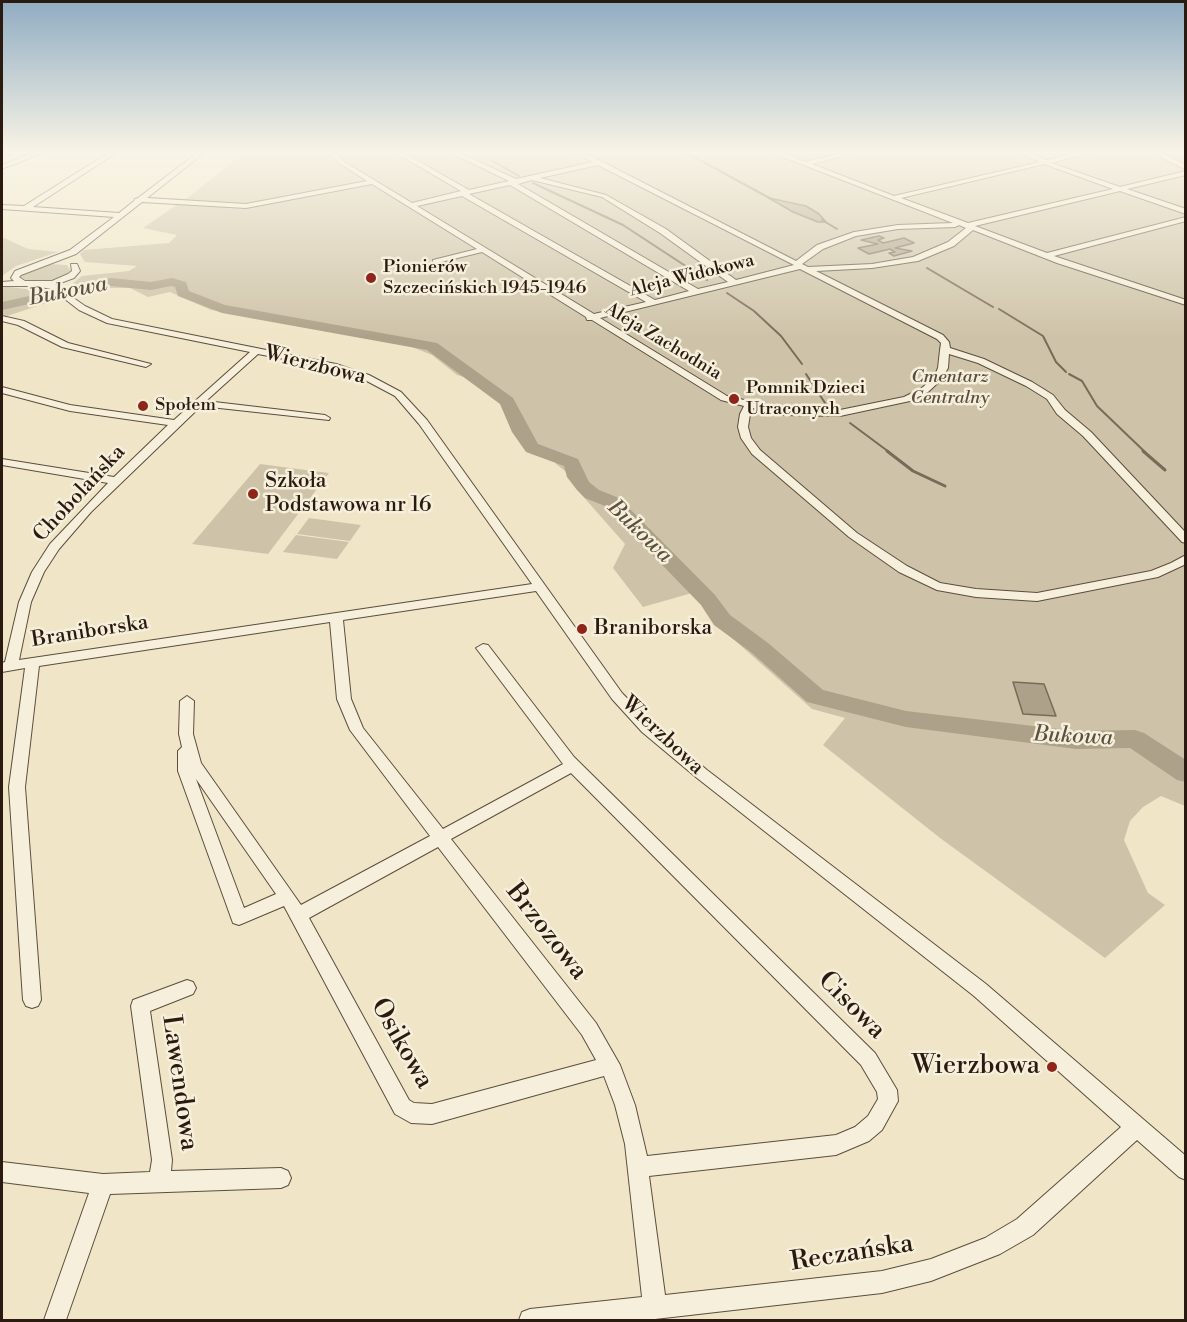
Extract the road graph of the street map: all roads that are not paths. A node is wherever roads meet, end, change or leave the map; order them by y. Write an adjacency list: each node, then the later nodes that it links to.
1 (113, 215): 2 (street)
2 (118, 215): 13 (street)
3 (426, 215): 12 (street, Aleja Zachodnia)
4 (502, 215): 27 (street)
5 (568, 215): 26 (street)
6 (636, 215): 21 (street)
7 (699, 215): 17 (street)
8 (937, 215): 11 (street)
9 (1014, 215): 11 (street, Aleja Widokowa)
10 (1185, 219): 14 (street)
11 (967, 226): 14 (street); 17 (street, Aleja Widokowa); 17 (street, Aleja Widokowa)
12 (483, 250): 15 (street); 29 (street, Aleja Zachodnia)
13 (73, 252): 16 (street); 18 (street)
14 (1046, 256): 28 (street)
15 (436, 262)
16 (38, 264): 18 (street); 19 (street)
17 (801, 266): 21 (street, Aleja Widokowa); 31 (street)
18 (74, 267): 20 (street)
19 (17, 274): 22 (street); 23 (street)
20 (67, 278): 24 (street); 25 (street)
21 (734, 282): 26 (street, Aleja Widokowa)
22 (2, 283): 23 (street)
23 (22, 283): 24 (street)
24 (38, 285): 25 (street, Wierzbowa)
25 (63, 292): 32 (street, Wierzbowa)
26 (697, 292): 27 (street, Aleja Widokowa)
27 (652, 302): 29 (street, Aleja Widokowa)
28 (1185, 303)
29 (590, 318): 36 (street, Aleja Zachodnia)
30 (2, 319): 33 (street)
31 (945, 345): 36 (street, Aleja Zachodnia); 41 (street)
32 (256, 351): 35 (street, Chobolańska); 43 (street, Wierzbowa)
33 (146, 364)
34 (2, 390): 38 (street)
35 (197, 403): 37 (street); 38 (street, Chobolańska)
36 (749, 406): 42 (street)
37 (325, 418)
38 (176, 423): 40 (street, Chobolańska)
39 (2, 462): 40 (street)
40 (116, 481): 47 (street, Chobolańska)
41 (1185, 540)
42 (1185, 558)
43 (540, 587): 44 (street, Braniborska); 59 (street, Wierzbowa)
44 (336, 616): 46 (street, Braniborska); 53 (street, Brzozowa)
45 (483, 648): 50 (street, Cisowa)
46 (33, 662): 47 (street, Braniborska); 57 (street)
47 (6, 666)
48 (187, 701): 49 (street, Osikowa)
49 (186, 734): 51 (street, Osikowa); 52 (street, Osikowa)
50 (573, 765): 53 (street); 60 (street, Cisowa)
51 (221, 804): 52 (street); 54 (street, Osikowa)
52 (200, 812): 54 (street, Osikowa)
53 (440, 839): 55 (street); 58 (street, Brzozowa)
54 (287, 897): 55 (street, Osikowa)
55 (299, 915): 58 (street, Osikowa)
56 (187, 988): 64 (street, Lawendowa)
57 (32, 1000)
58 (610, 1065): 60 (street, Brzozowa)
59 (1136, 1127): 61 (street, Wierzbowa); 66 (street, Reczańska)
60 (639, 1167): 66 (street, Brzozowa)
61 (1185, 1170)
62 (2, 1172): 65 (street, Lawendowa)
63 (280, 1178): 64 (street, Lawendowa)
64 (159, 1182): 65 (street, Lawendowa)
65 (103, 1184): 67 (street)
66 (655, 1308): 68 (street, Reczańska)
67 (55, 1320)
68 (530, 1320)

